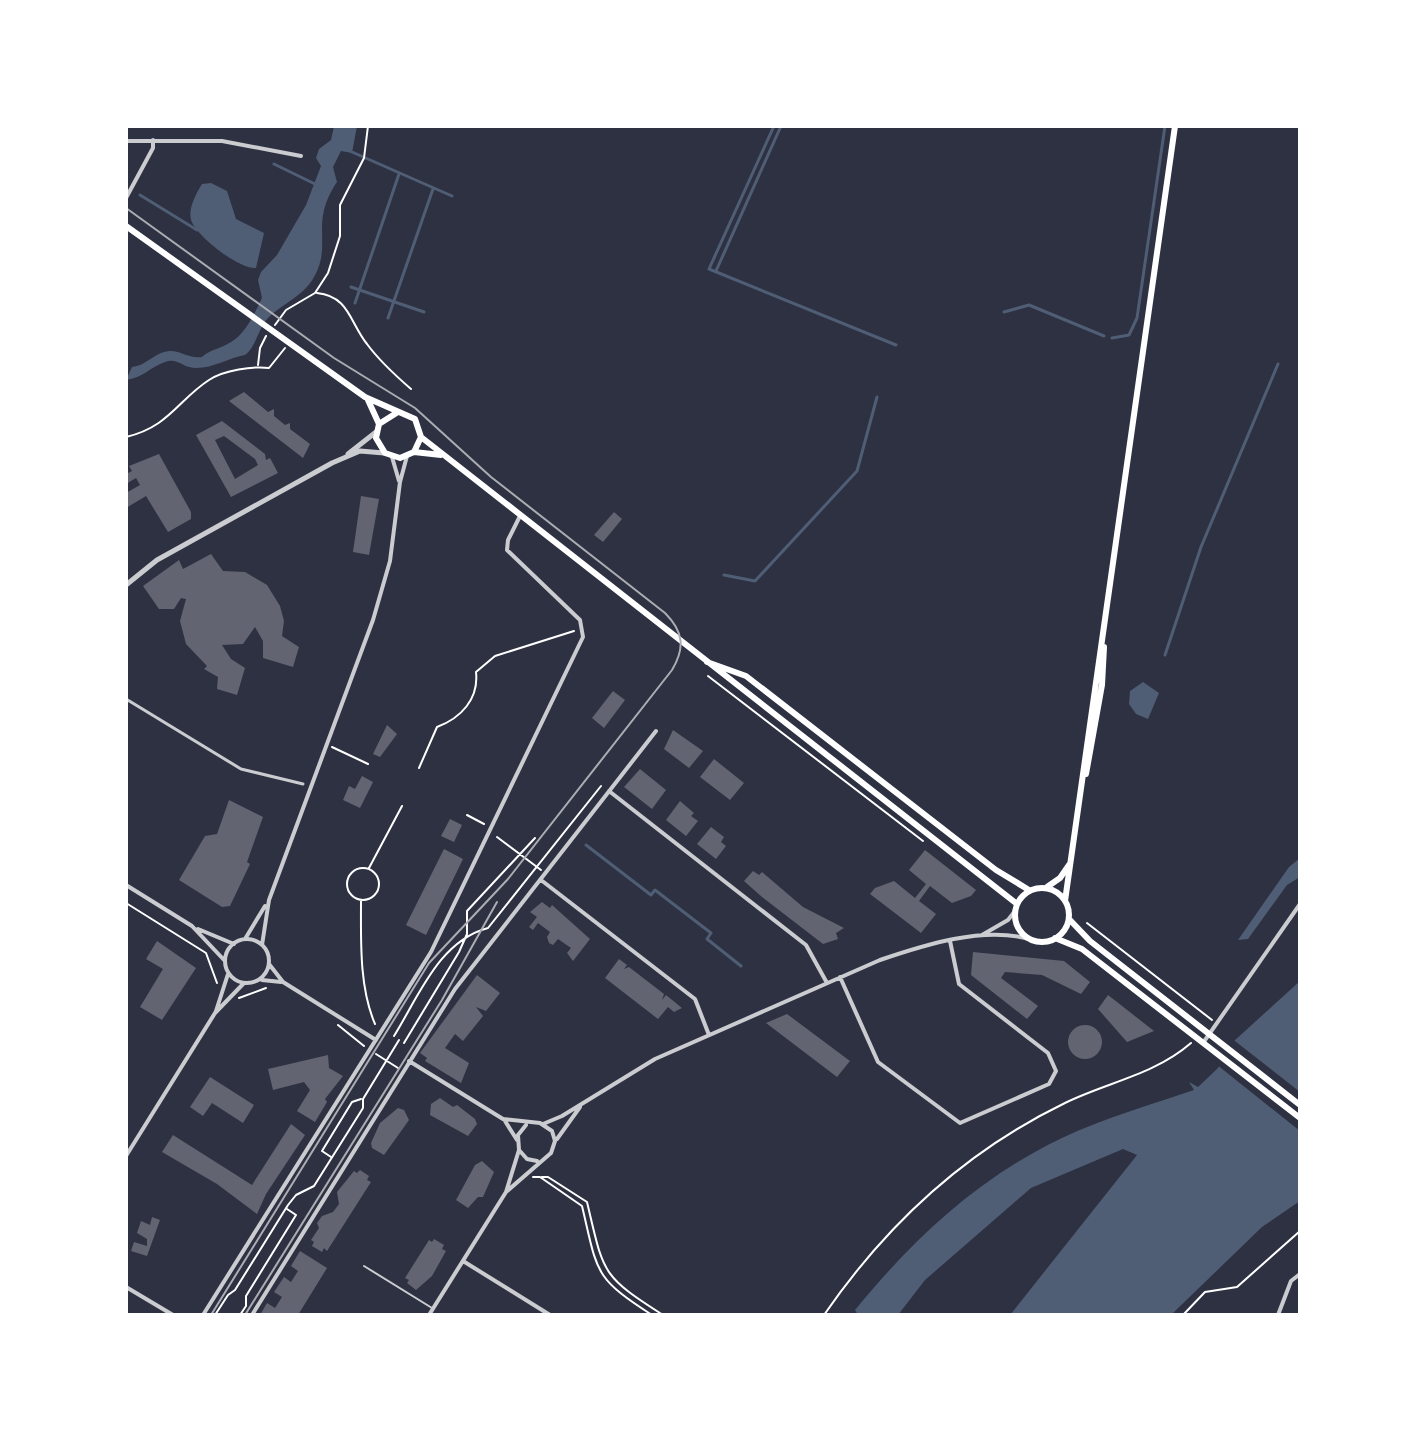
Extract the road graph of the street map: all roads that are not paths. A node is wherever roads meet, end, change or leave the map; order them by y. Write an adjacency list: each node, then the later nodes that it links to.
1 (1175, 126): 25 (main road)
2 (153, 140): 3 (street); 4 (street); 5 (street)
3 (126, 141)
4 (301, 156)
5 (126, 198)
6 (126, 226): 7 (main road)
7 (365, 397): 8 (main road); 9 (main road)
8 (398, 412): 9 (main road); 11 (main road)
9 (379, 424): 10 (main road)
10 (376, 432): 13 (main road); 15 (street)
11 (421, 437): 12 (main road); 14 (main road)
12 (414, 452): 14 (main road); 16 (main road)
13 (389, 455): 15 (street); 16 (main road); 17 (street)
14 (441, 455): 18 (main road)
15 (345, 456): 19 (street)
16 (407, 456): 17 (street)
17 (400, 482): 30 (street)
18 (520, 516): 20 (main road); 54 (street)
19 (126, 585)
20 (705, 661): 29 (main road); 33 (main road)
21 (126, 699): 23 (street)
22 (656, 731): 24 (street)
23 (303, 784)
24 (609, 791): 26 (street); 50 (street)
25 (1071, 862): 28 (main road); 31 (main road)
26 (540, 880): 53 (street); 56 (street)
27 (126, 885): 35 (street)
28 (1045, 888): 29 (main road); 31 (main road)
29 (1029, 890): 33 (main road)
30 (269, 900): 39 (street); 42 (street)
31 (1065, 901): 34 (main road)
32 (1300, 904): 52 (street)
33 (1016, 907): 36 (street); 38 (main road)
34 (1069, 919): 37 (main road); 52 (main road)
35 (192, 926): 41 (street); 43 (street)
36 (979, 936): 38 (street); 40 (street)
37 (1055, 938): 38 (main road); 55 (main road)
38 (1029, 939)
39 (244, 940): 41 (street); 42 (street)
40 (950, 941): 46 (street); 46 (street)
41 (234, 944): 43 (street)
42 (262, 945): 44 (street)
43 (226, 962): 45 (street)
44 (269, 964): 47 (street); 48 (street)
45 (229, 973): 49 (street); 51 (street)
46 (840, 977): 50 (street)
47 (260, 980): 48 (street); 49 (street)
48 (283, 982): 54 (street)
49 (244, 983): 51 (street)
50 (827, 983): 53 (street)
51 (215, 1013): 66 (street)
52 (1210, 1034): 55 (street); 58 (main road)
53 (709, 1035): 57 (street)
54 (376, 1040): 75 (street)
55 (1203, 1043): 59 (main road)
56 (409, 1061): 60 (street); 76 (street)
57 (584, 1102): 62 (street); 64 (street)
58 (1300, 1105)
59 (1300, 1118)
60 (503, 1119): 61 (street); 63 (street)
61 (528, 1124): 62 (street); 63 (street)
62 (543, 1124): 64 (street)
63 (517, 1140): 65 (street)
64 (555, 1141): 67 (street)
65 (519, 1150): 67 (street); 68 (street)
66 (126, 1156)
67 (540, 1161): 68 (street)
68 (506, 1192): 69 (street)
69 (463, 1261): 73 (street); 78 (street)
70 (364, 1266): 73 (lane)
71 (1300, 1274): 79 (street)
72 (126, 1287): 74 (street)
73 (433, 1309): 77 (street)
74 (173, 1315)
75 (203, 1315)
76 (252, 1315)
77 (429, 1315)
78 (550, 1315)
79 (1278, 1315)

